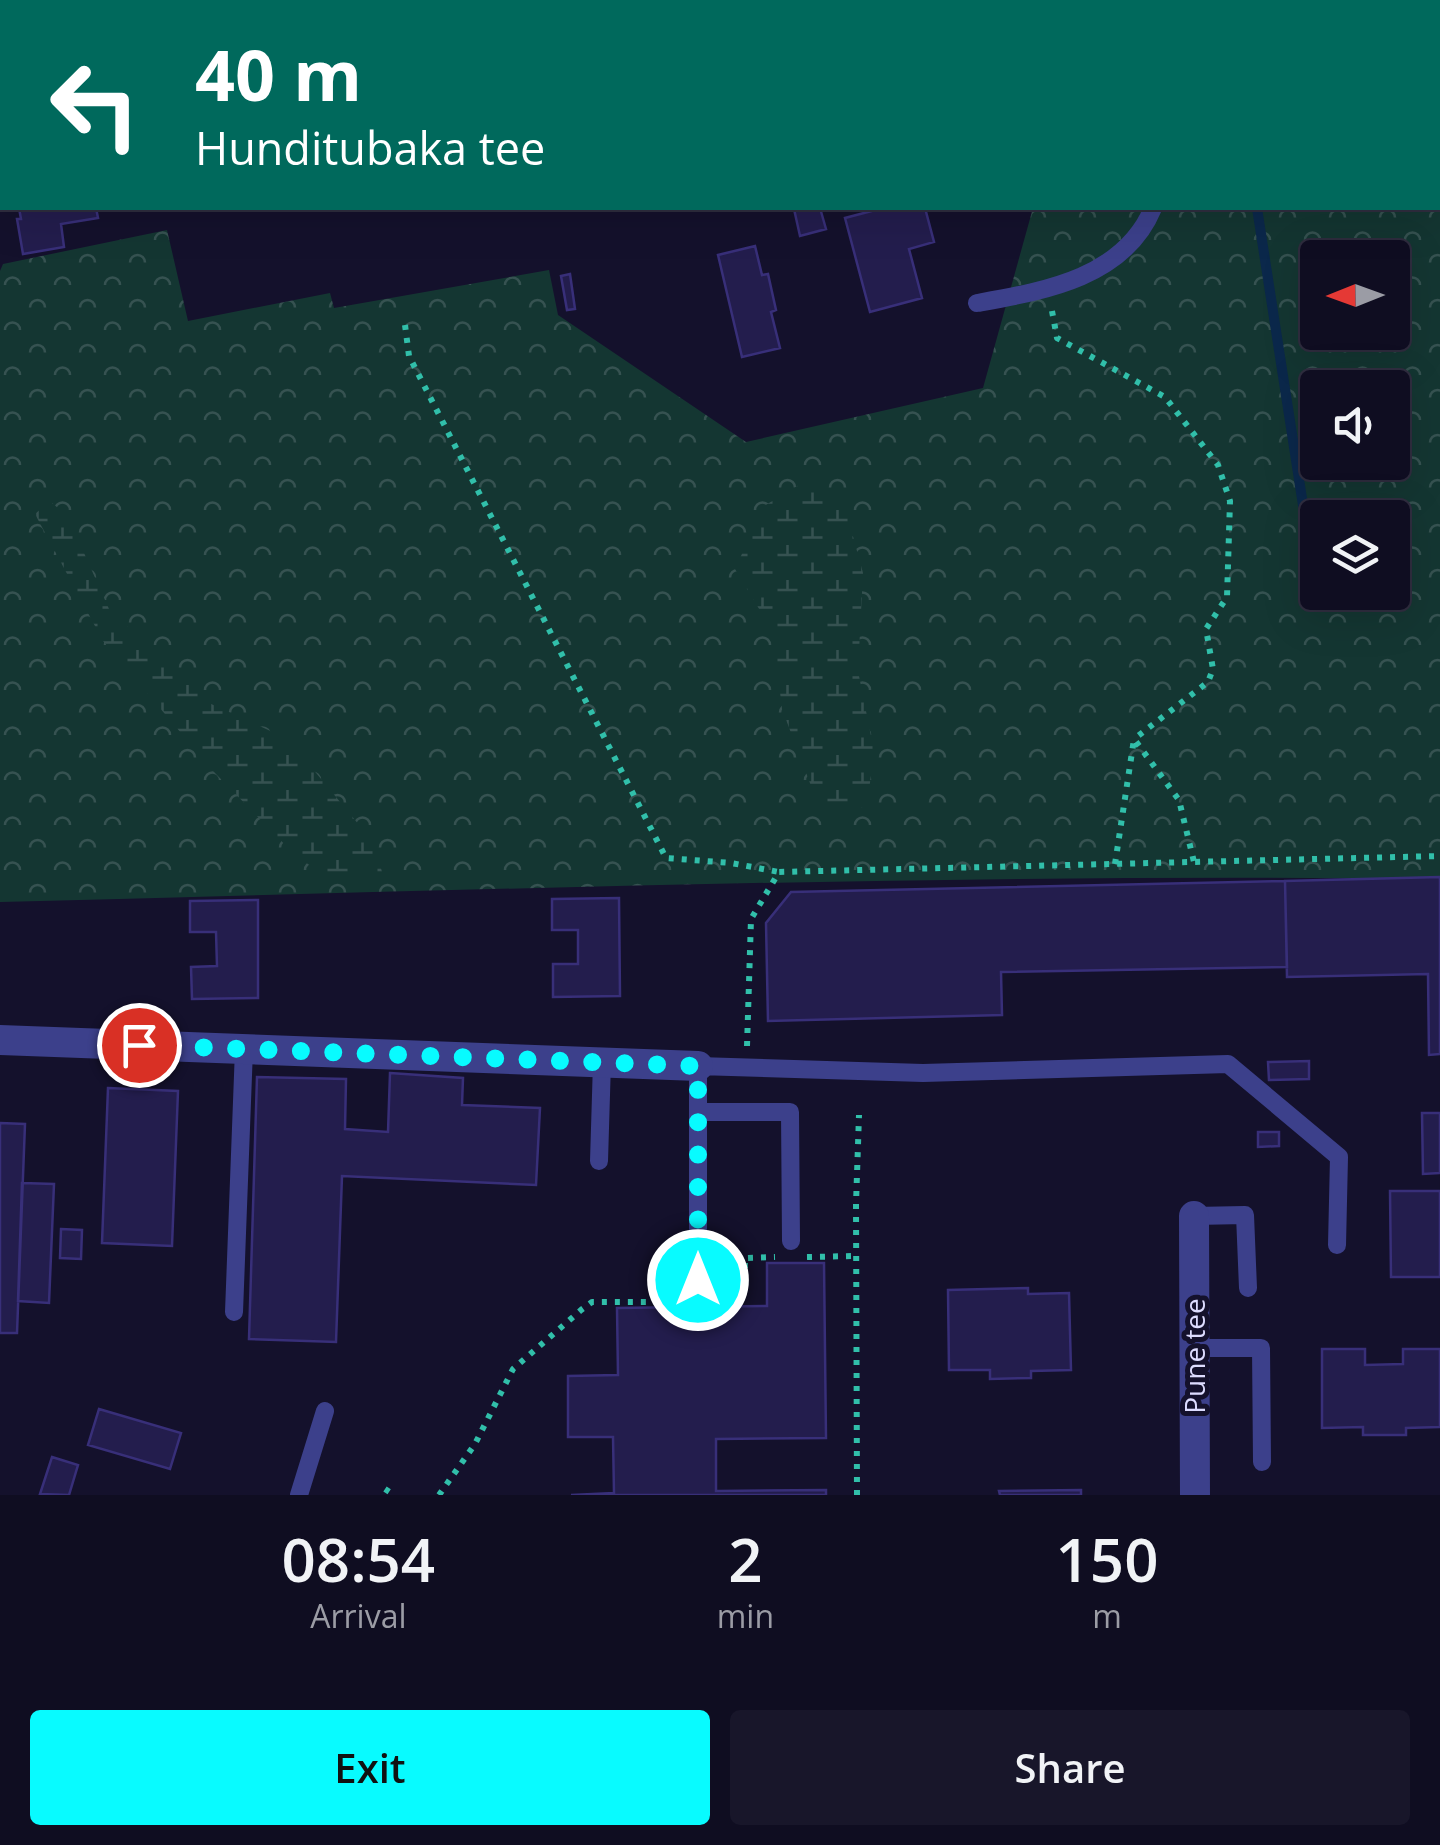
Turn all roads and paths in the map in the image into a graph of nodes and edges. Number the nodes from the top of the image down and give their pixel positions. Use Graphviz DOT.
graph roads {
  1 [pos="1153,210"];
  2 [pos="1048,290"];
  3 [pos="976,303"];
  4 [pos="404,324"];
  5 [pos="1134,739"];
  6 [pos="1440,856"];
  7 [pos="1194,862"];
  8 [pos="1115,864"];
  9 [pos="779,872"];
  10 [pos="0,1040"];
  11 [pos="244,1049"];
  12 [pos="602,1062"];
  13 [pos="698,1066"];
  14 [pos="746,1067"];
  15 [pos="698,1112"];
  16 [pos="859,1115"];
  17 [pos="599,1160"];
  18 [pos="1194,1216"];
  19 [pos="791,1241"];
  20 [pos="1337,1245"];
  21 [pos="698,1254"];
  22 [pos="856,1256"];
  23 [pos="698,1280"];
  24 [pos="1248,1288"];
  25 [pos="234,1312"];
  26 [pos="1194,1348"];
  27 [pos="325,1411"];
  28 [pos="1262,1462"];
  29 [pos="384,1490"];
  30 [pos="299,1495"];
  31 [pos="394,1495"];
  32 [pos="439,1495"];
  33 [pos="857,1495"];
  34 [pos="1194,1495"];
  1 -- 2 [label="lane"];
  2 -- 3 [label="lane"];
  2 -- 5 [label="path"];
  4 -- 9 [label="path"];
  5 -- 7 [label="path"];
  5 -- 8 [label="path"];
  6 -- 7 [label="path"];
  7 -- 8 [label="path"];
  8 -- 9 [label="path"];
  9 -- 14 [label="path"];
  10 -- 11 [label="street"];
  11 -- 12 [label="street"];
  11 -- 25 [label="lane"];
  12 -- 13 [label="street"];
  12 -- 17 [label="lane"];
  13 -- 14 [label="lane"];
  13 -- 15 [label="lane"];
  14 -- 20 [label="lane"];
  15 -- 19 [label="lane"];
  15 -- 21 [label="lane"];
  16 -- 22 [label="path"];
  18 -- 24 [label="lane"];
  18 -- 26 [label="street, Pune tee"];
  21 -- 23 [label="path"];
  22 -- 23 [label="path"];
  22 -- 33 [label="path"];
  23 -- 32 [label="path"];
  26 -- 28 [label="lane"];
  26 -- 34 [label="street, Pune tee"];
  27 -- 30 [label="lane"];
  29 -- 31 [label="path"];
}
